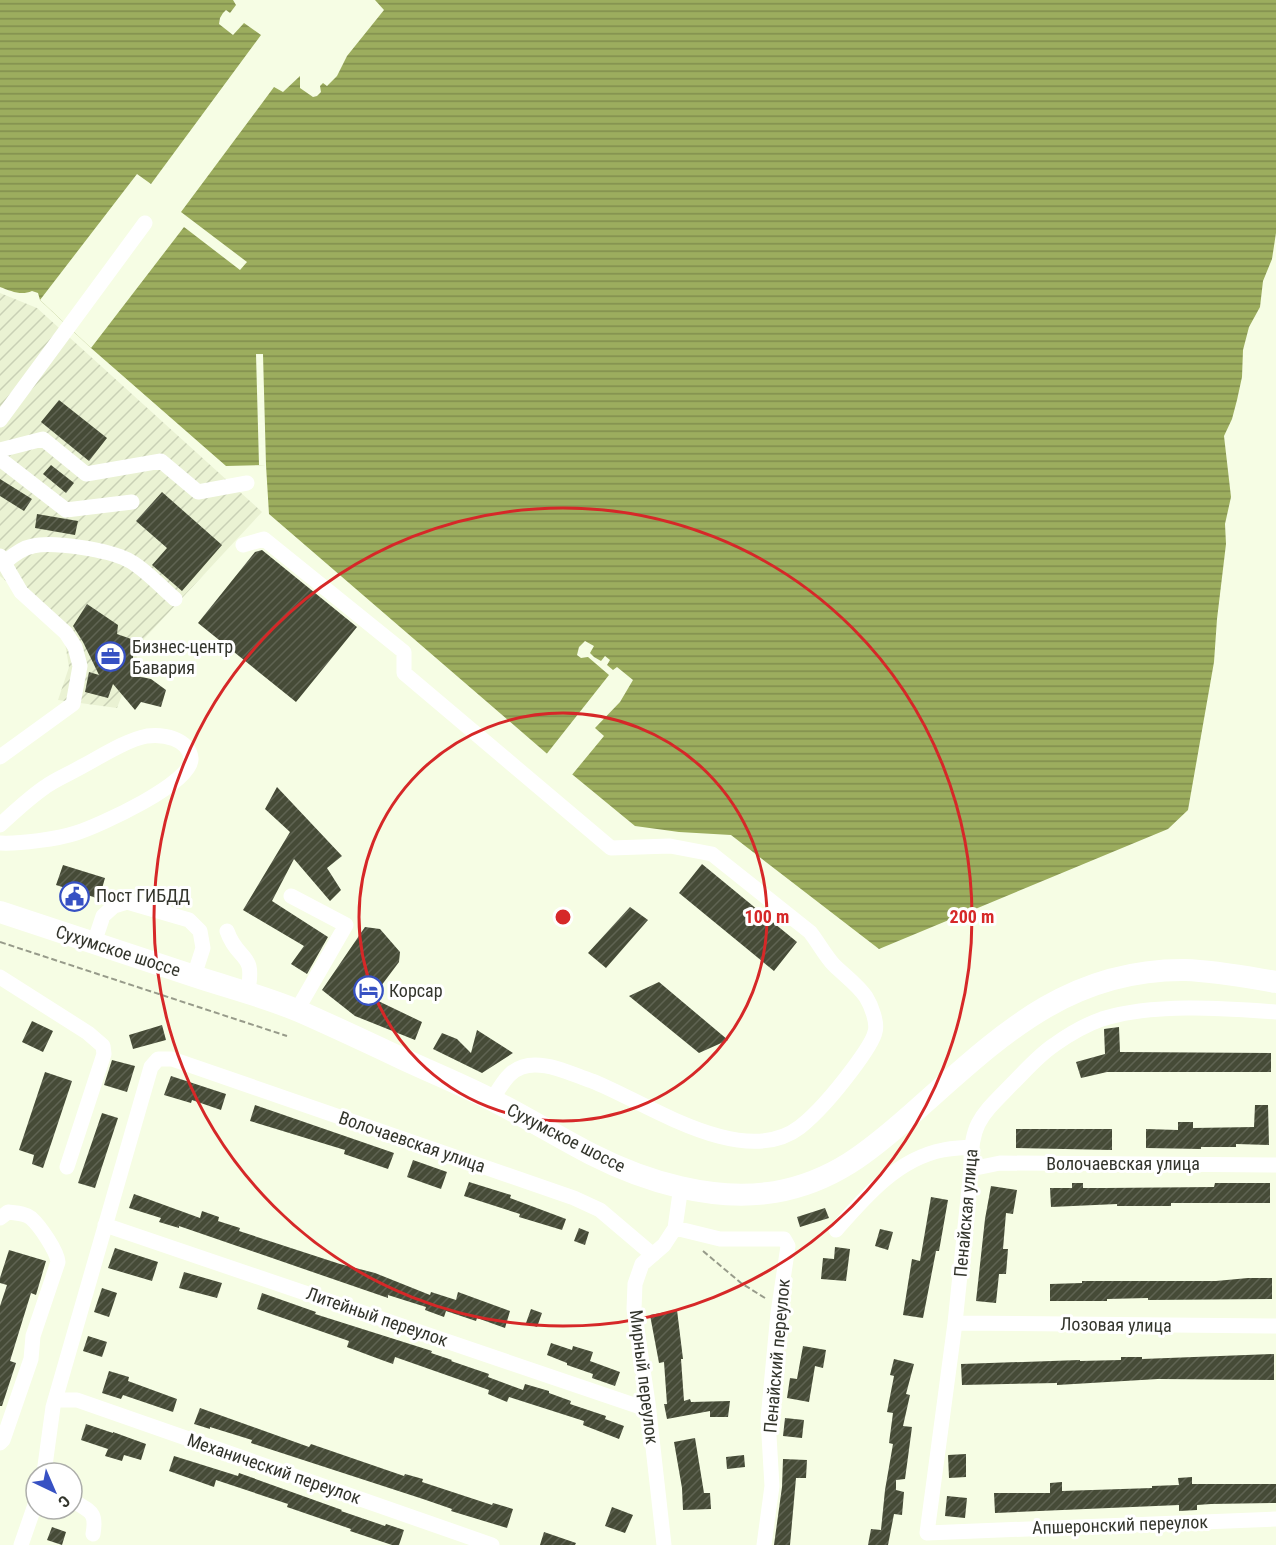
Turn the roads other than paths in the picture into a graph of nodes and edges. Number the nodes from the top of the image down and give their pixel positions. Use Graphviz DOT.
graph roads {
  1 [pos="145,223"];
  2 [pos="0,420"];
  3 [pos="0,450"];
  4 [pos="0,459"];
  5 [pos="247,483"];
  6 [pos="132,502"];
  7 [pos="243,545"];
  8 [pos="2,559"];
  9 [pos="175,598"];
  10 [pos="0,757"];
  11 [pos="0,825"];
  12 [pos="0,843"];
  13 [pos="291,896"];
  14 [pos="0,912"];
  15 [pos="227,931"];
  16 [pos="94,943"];
  17 [pos="194,976"];
  18 [pos="0,977"];
  19 [pos="1276,982"];
  20 [pos="247,994"];
  21 [pos="297,1010"];
  22 [pos="1276,1012"];
  23 [pos="492,1100"];
  24 [pos="971,1147"];
  25 [pos="1276,1165"];
  26 [pos="67,1167"];
  27 [pos="971,1169"];
  28 [pos="681,1186"];
  29 [pos="0,1218"];
  30 [pos="105,1225"];
  31 [pos="675,1228"];
  32 [pos="836,1230"];
  33 [pos="652,1255"];
  34 [pos="955,1323"];
  35 [pos="1276,1326"];
  36 [pos="55,1400"];
  37 [pos="649,1410"];
  38 [pos="0,1443"];
  39 [pos="46,1461"];
  40 [pos="84,1508"];
  41 [pos="1276,1519"];
  42 [pos="29,1521"];
  43 [pos="927,1533"];
  44 [pos="93,1534"];
  45 [pos="21,1545"];
  46 [pos="492,1545"];
  47 [pos="664,1545"];
  48 [pos="764,1545"];
  1 -- 2 [label="street"];
  3 -- 5 [label="street"];
  4 -- 6 [label="street"];
  7 -- 23 [label="street"];
  8 -- 9 [label="street"];
  8 -- 10 [label="street"];
  11 -- 12 [label="street"];
  13 -- 21 [label="street"];
  14 -- 16 [label="highway, Сухумское шоссе"];
  15 -- 20 [label="street"];
  16 -- 17 [label="highway, Сухумское шоссе"];
  16 -- 17 [label="street"];
  17 -- 20 [label="highway, Сухумское шоссе"];
  18 -- 26 [label="street"];
  19 -- 28 [label="highway, Сухумское шоссе"];
  20 -- 21 [label="highway, Сухумское шоссе"];
  21 -- 23 [label="highway, Сухумское шоссе"];
  22 -- 24 [label="street, Пенайская улица"];
  23 -- 28 [label="highway, Сухумское шоссе"];
  24 -- 27 [label="street, Пенайская улица"];
  24 -- 32 [label="street"];
  25 -- 27 [label="street, Волочаевская улица"];
  27 -- 34 [label="street, Пенайская улица"];
  28 -- 31 [label="street"];
  29 -- 38 [label="street"];
  30 -- 33 [label="street, Волочаевская улица"];
  30 -- 36 [label="street"];
  30 -- 37 [label="street, Литейный переулок"];
  31 -- 33 [label="street, Мирный переулок"];
  31 -- 48 [label="street, Пенайский переулок"];
  33 -- 37 [label="street, Мирный переулок"];
  34 -- 35 [label="street, Лозовая улица"];
  34 -- 43 [label="street, Пенайская улица"];
  36 -- 39 [label="street"];
  36 -- 46 [label="street, Механический переулок"];
  37 -- 47 [label="street, Мирный переулок"];
  40 -- 44 [label="street"];
  41 -- 43 [label="street, Апшеронский переулок"];
  42 -- 45 [label="street"];
}
